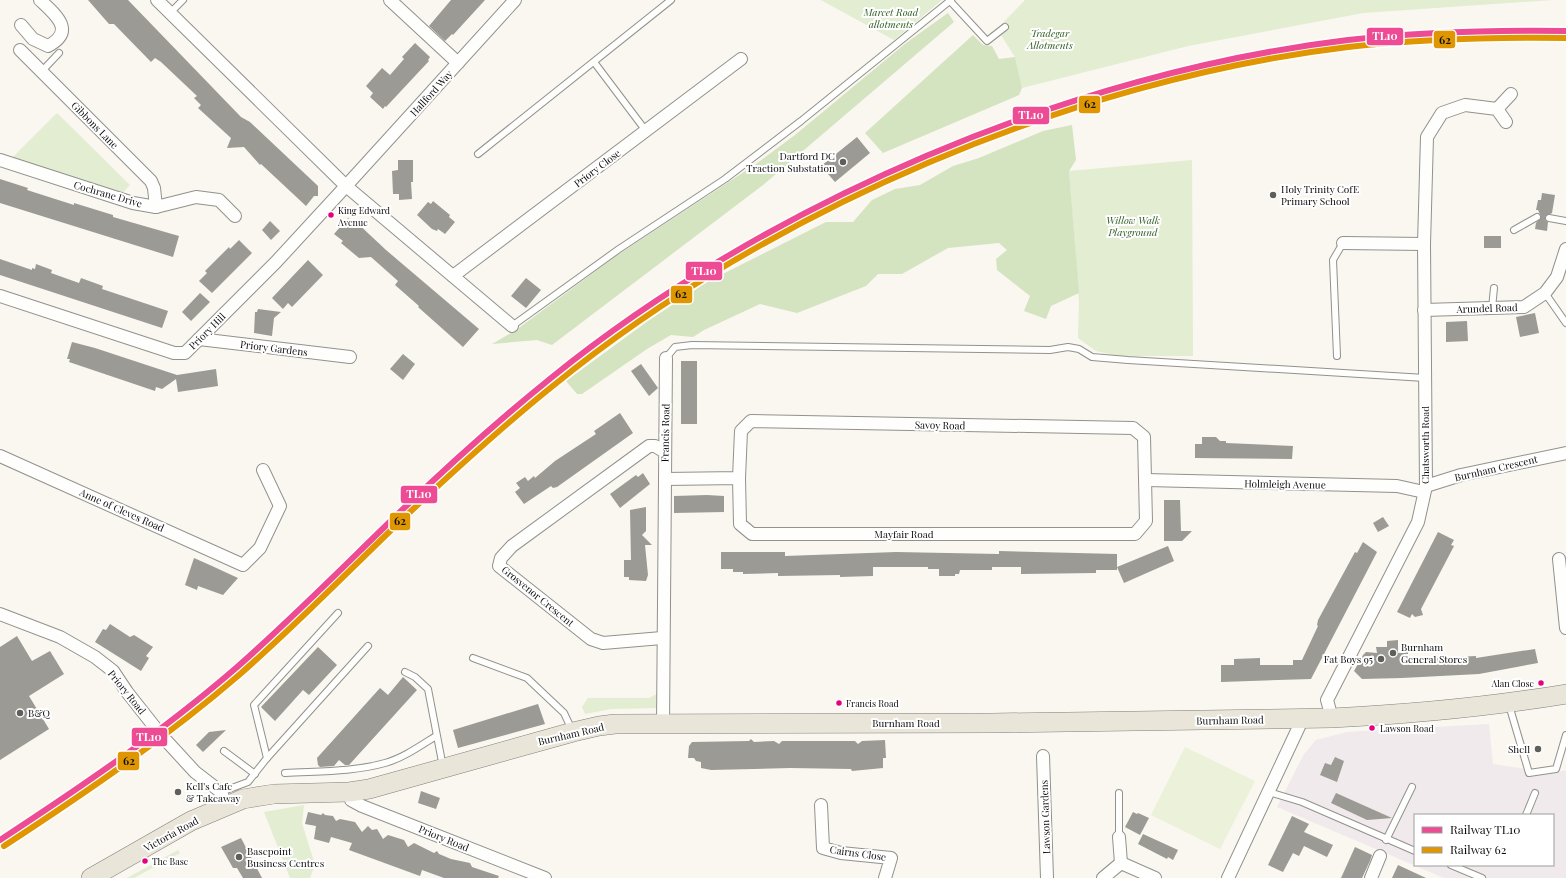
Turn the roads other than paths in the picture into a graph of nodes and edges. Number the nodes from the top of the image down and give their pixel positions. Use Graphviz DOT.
graph roads {
  1 [pos="40,0"];
  2 [pos="157,0"];
  3 [pos="183,0"];
  4 [pos="390,0"];
  5 [pos="515,0"];
  6 [pos="671,0"];
  7 [pos="950,0"];
  8 [pos="170,13"];
  9 [pos="21,25"];
  10 [pos="1005,27"];
  11 [pos="20,50"];
  12 [pos="59,53"];
  13 [pos="741,59"];
  14 [pos="594,62"];
  15 [pos="458,63"];
  16 [pos="42,71"];
  17 [pos="1511,94"];
  18 [pos="1497,109"];
  19 [pos="1506,122"];
  20 [pos="646,131"];
  21 [pos="478,154"];
  22 [pos="0,160"];
  23 [pos="346,186"];
  24 [pos="156,207"];
  25 [pos="235,216"];
  26 [pos="1537,217"];
  27 [pos="1549,218"];
  28 [pos="1566,221"];
  29 [pos="1514,230"];
  30 [pos="1343,243"];
  31 [pos="1424,244"];
  32 [pos="1566,249"];
  33 [pos="453,276"];
  34 [pos="1494,288"];
  35 [pos="1545,293"];
  36 [pos="0,296"];
  37 [pos="1492,309"];
  38 [pos="1424,310"];
  39 [pos="1566,323"];
  40 [pos="512,326"];
  41 [pos="199,339"];
  42 [pos="1337,356"];
  43 [pos="350,357"];
  44 [pos="666,358"];
  45 [pos="1425,378"];
  46 [pos="665,452"];
  47 [pos="1566,453"];
  48 [pos="0,456"];
  49 [pos="263,470"];
  50 [pos="739,478"];
  51 [pos="665,479"];
  52 [pos="1146,480"];
  53 [pos="1425,489"];
  54 [pos="1559,559"];
  55 [pos="338,613"];
  56 [pos="0,614"];
  57 [pos="1566,628"];
  58 [pos="662,638"];
  59 [pos="368,646"];
  60 [pos="473,658"];
  61 [pos="405,672"];
  62 [pos="1566,694"];
  63 [pos="1508,703"];
  64 [pos="1303,718"];
  65 [pos="1332,718"];
  66 [pos="662,725"];
  67 [pos="573,732"];
  68 [pos="1566,735"];
  69 [pos="436,736"];
  70 [pos="224,751"];
  71 [pos="1043,756"];
  72 [pos="267,758"];
  73 [pos="443,768"];
  74 [pos="285,773"];
  75 [pos="254,774"];
  76 [pos="1412,787"];
  77 [pos="250,792"];
  78 [pos="349,792"];
  79 [pos="1269,792"];
  80 [pos="1119,793"];
  81 [pos="1535,793"];
  82 [pos="223,799"];
  83 [pos="821,805"];
  84 [pos="1526,814"];
  85 [pos="1119,837"];
  86 [pos="1386,840"];
  87 [pos="1414,851"];
  88 [pos="1380,856"];
  89 [pos="1121,863"];
  90 [pos="1460,867"];
  91 [pos="91,878"];
  92 [pos="545,878"];
  93 [pos="885,878"];
  94 [pos="1047,878"];
  95 [pos="1103,878"];
  96 [pos="1155,878"];
  97 [pos="1228,878"];
  98 [pos="1371,878"];
  99 [pos="1482,878"];
  1 -- 9 [label="street"];
  2 -- 8 [label="street"];
  3 -- 8 [label="lane"];
  4 -- 15 [label="street"];
  5 -- 15 [label="street, Hallford Way"];
  6 -- 14 [label="lane"];
  7 -- 10 [label="lane"];
  7 -- 40 [label="lane"];
  8 -- 23 [label="street"];
  11 -- 16 [label="street, Gibbons Lane"];
  12 -- 16 [label="lane"];
  13 -- 20 [label="street, Priory Close"];
  14 -- 20 [label="lane"];
  14 -- 21 [label="lane"];
  15 -- 23 [label="street, Hallford Way"];
  16 -- 24 [label="street, Gibbons Lane"];
  17 -- 18 [label="street"];
  18 -- 19 [label="street"];
  18 -- 31 [label="street, Chatsworth Road"];
  20 -- 33 [label="street, Priory Close"];
  22 -- 24 [label="street, Cochrane Drive"];
  23 -- 33 [label="street"];
  23 -- 41 [label="street, Priory Hill"];
  24 -- 25 [label="street, Cochrane Drive"];
  26 -- 29 [label="lane"];
  27 -- 28 [label="lane"];
  30 -- 31 [label="street"];
  30 -- 42 [label="lane"];
  31 -- 38 [label="street, Chatsworth Road"];
  32 -- 35 [label="street, Arundel Road"];
  33 -- 40 [label="street"];
  34 -- 37 [label="lane"];
  35 -- 37 [label="street, Arundel Road"];
  35 -- 39 [label="lane"];
  36 -- 41 [label="street, Priory Hill"];
  37 -- 38 [label="street, Arundel Road"];
  38 -- 45 [label="street, Chatsworth Road"];
  41 -- 43 [label="street, Priory Gardens"];
  44 -- 45 [label="lane"];
  44 -- 46 [label="street, Francis Road"];
  45 -- 53 [label="street, Chatsworth Road"];
  46 -- 51 [label="street, Francis Road"];
  46 -- 58 [label="street, Grosvenor Crescent"];
  47 -- 53 [label="street, Burnham Crescent"];
  48 -- 49 [label="street, Anne of Cleves Road"];
  50 -- 51 [label="street"];
  50 -- 52 [label="street, Savoy Road"];
  50 -- 52 [label="street, Mayfair Road"];
  51 -- 58 [label="street, Francis Road"];
  52 -- 53 [label="street, Holmleigh Avenue"];
  53 -- 65 [label="street, Chatsworth Road"];
  54 -- 57 [label="street"];
  55 -- 72 [label="lane"];
  56 -- 82 [label="street, Priory Road"];
  58 -- 66 [label="street, Francis Road"];
  59 -- 72 [label="lane"];
  60 -- 67 [label="lane"];
  61 -- 69 [label="lane"];
  62 -- 63 [label="main road, Burnham Road"];
  63 -- 65 [label="main road, Burnham Road"];
  63 -- 68 [label="lane"];
  64 -- 65 [label="main road, Burnham Road"];
  64 -- 66 [label="main road, Burnham Road"];
  64 -- 79 [label="street"];
  66 -- 67 [label="main road, Burnham Road"];
  67 -- 73 [label="main road, Burnham Road"];
  69 -- 73 [label="lane"];
  69 -- 74 [label="lane"];
  70 -- 75 [label="lane"];
  71 -- 94 [label="street, Lawson Gardens"];
  72 -- 75 [label="lane"];
  73 -- 78 [label="main road, Burnham Road"];
  75 -- 77 [label="lane"];
  76 -- 86 [label="lane"];
  77 -- 78 [label="main road, Burnham Road"];
  77 -- 82 [label="main road, Victoria Road"];
  78 -- 92 [label="street, Priory Road"];
  79 -- 86 [label="lane"];
  79 -- 97 [label="street"];
  80 -- 85 [label="lane"];
  81 -- 84 [label="lane"];
  82 -- 91 [label="main road, Victoria Road"];
  83 -- 93 [label="street, Cairns Close"];
  85 -- 89 [label="street"];
  86 -- 87 [label="lane"];
  88 -- 98 [label="street"];
  89 -- 95 [label="street"];
  89 -- 96 [label="street"];
  90 -- 99 [label="lane"];
}
